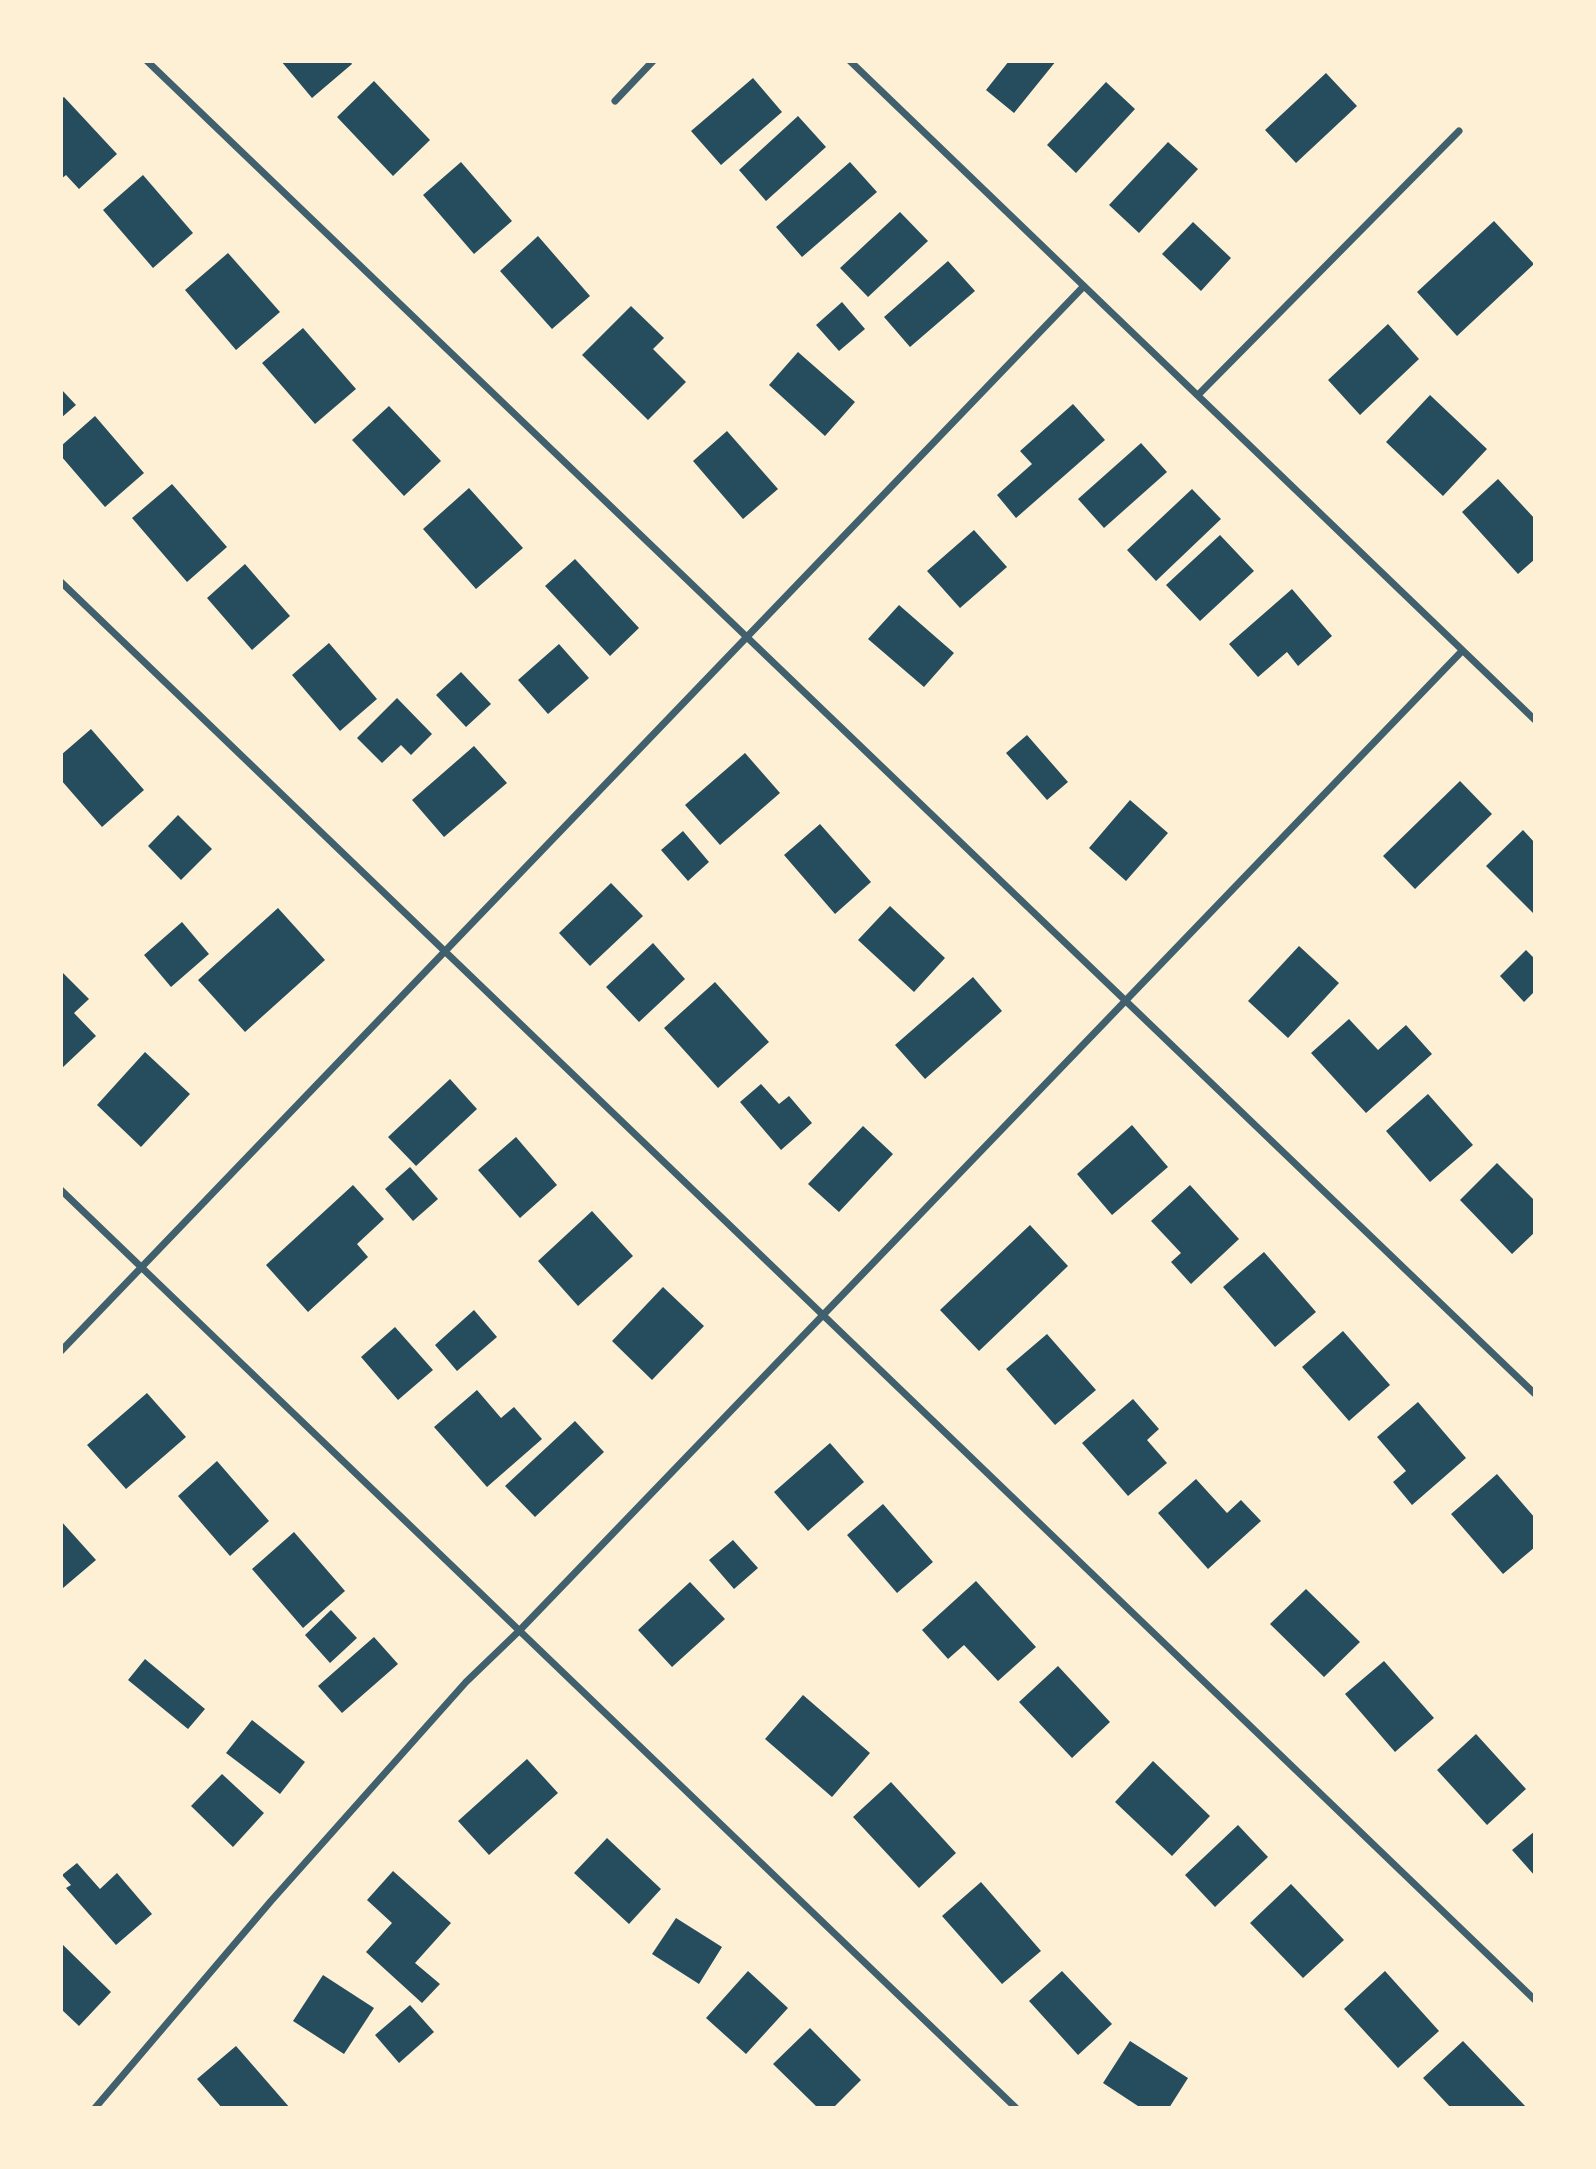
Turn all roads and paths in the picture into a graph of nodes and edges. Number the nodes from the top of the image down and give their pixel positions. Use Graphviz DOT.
graph roads {
  1 [pos="147,61"];
  2 [pos="653,61"];
  3 [pos="850,61"];
  4 [pos="615,100"];
  5 [pos="1459,131"];
  6 [pos="1084,286"];
  7 [pos="1198,395"];
  8 [pos="61,582"];
  9 [pos="747,636"];
  10 [pos="1462,651"];
  11 [pos="1535,720"];
  12 [pos="444,951"];
  13 [pos="1126,1001"];
  14 [pos="61,1190"];
  15 [pos="141,1266"];
  16 [pos="822,1316"];
  17 [pos="61,1351"];
  18 [pos="1535,1394"];
  19 [pos="519,1631"];
  20 [pos="1535,2000"];
  21 [pos="95,2108"];
  22 [pos="1016,2108"];
  1 -- 9 [label="street"];
  2 -- 4 [label="street"];
  3 -- 6 [label="street"];
  5 -- 7 [label="street"];
  6 -- 7 [label="street"];
  6 -- 9 [label="street"];
  7 -- 10 [label="street"];
  8 -- 12 [label="street"];
  9 -- 12 [label="street"];
  9 -- 13 [label="street"];
  10 -- 11 [label="street"];
  10 -- 13 [label="street"];
  12 -- 15 [label="street"];
  12 -- 16 [label="street"];
  13 -- 16 [label="street"];
  13 -- 18 [label="street"];
  14 -- 15 [label="street"];
  15 -- 17 [label="street"];
  15 -- 19 [label="street"];
  16 -- 19 [label="street"];
  16 -- 20 [label="street"];
  19 -- 21 [label="street"];
  19 -- 22 [label="street"];
}
